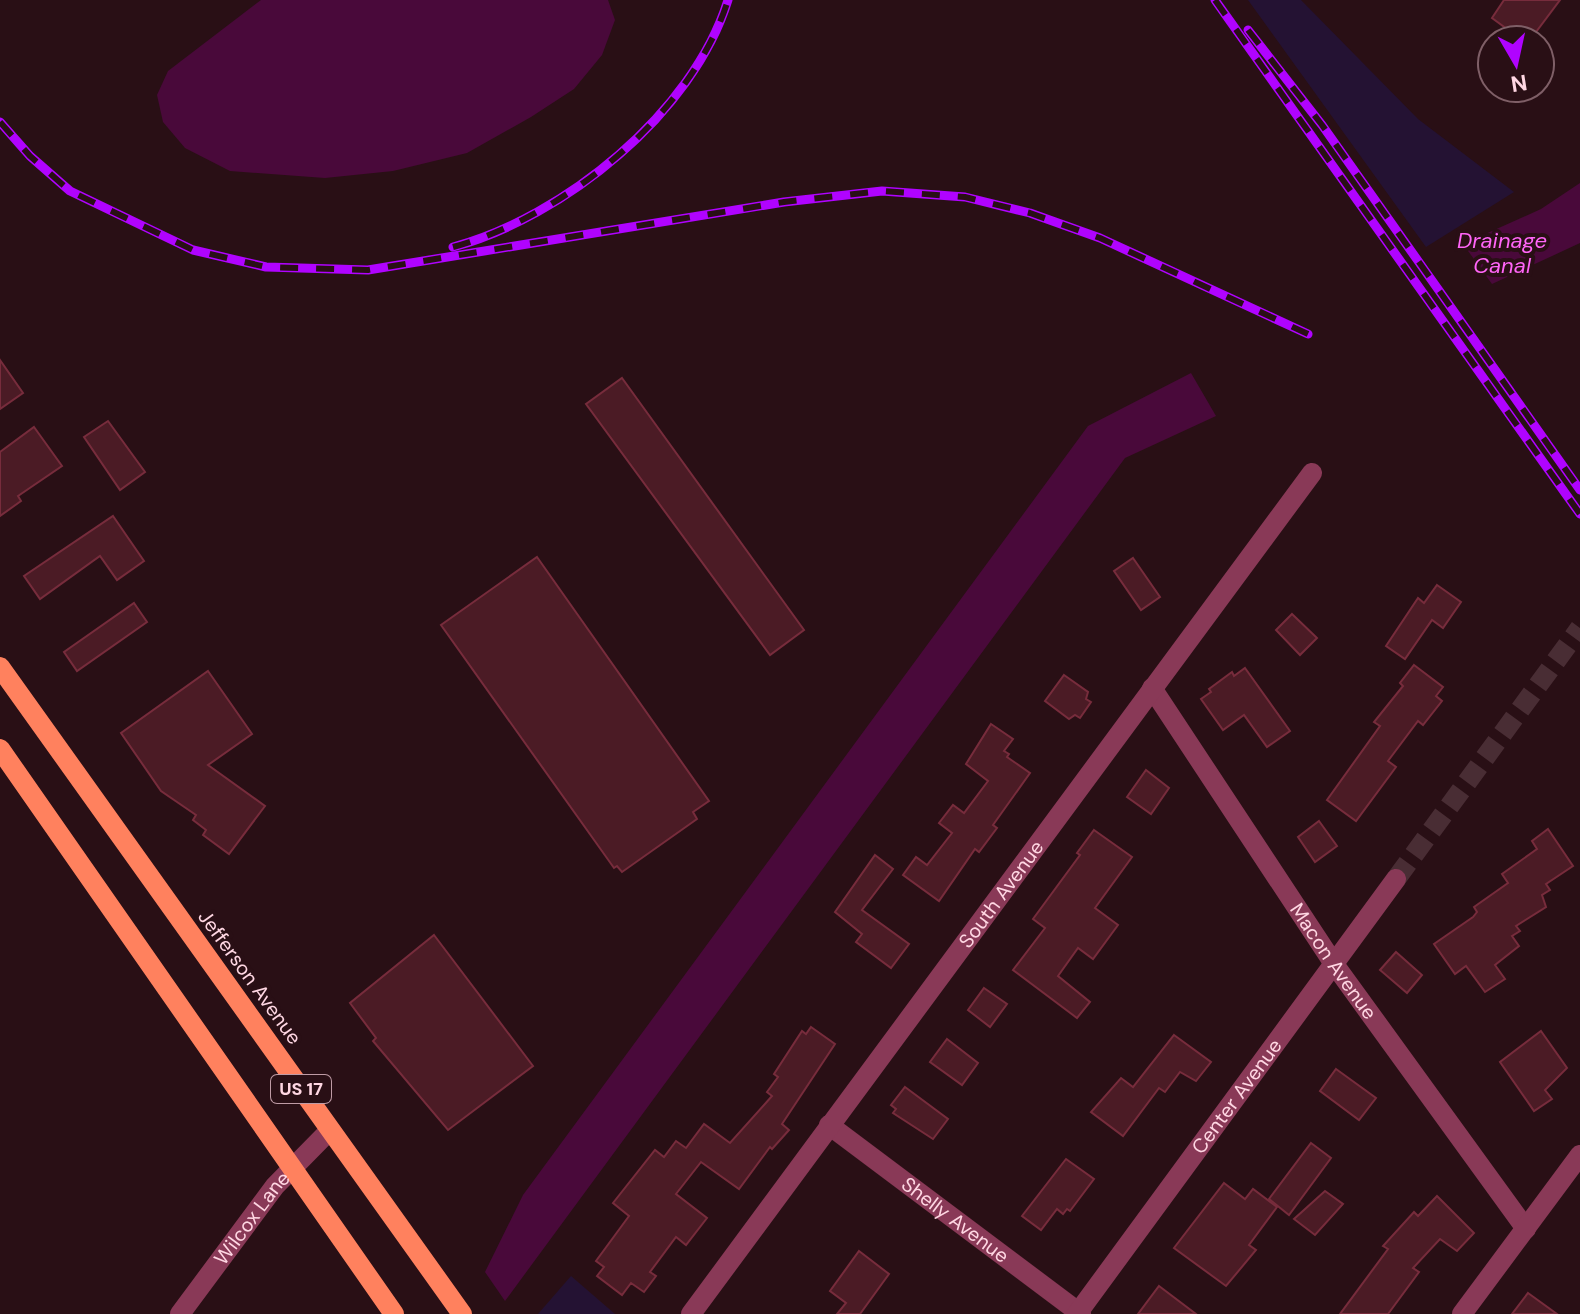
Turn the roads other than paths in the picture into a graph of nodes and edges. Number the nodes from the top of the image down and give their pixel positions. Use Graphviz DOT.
graph roads {
  1 [pos="1312,473"];
  2 [pos="0,667"];
  3 [pos="1152,688"];
  4 [pos="0,749"];
  5 [pos="1396,879"];
  6 [pos="1334,964"];
  7 [pos="829,1125"];
  8 [pos="330,1130"];
  9 [pos="1580,1155"];
  10 [pos="290,1168"];
  11 [pos="1526,1229"];
  12 [pos="1079,1313"];
  13 [pos="180,1314"];
  14 [pos="394,1314"];
  15 [pos="462,1314"];
  16 [pos="691,1314"];
  17 [pos="1462,1314"];
  1 -- 3 [label="street, South Avenue"];
  2 -- 8 [label="main road, Jefferson Avenue / US 17"];
  3 -- 6 [label="street, Macon Avenue"];
  3 -- 7 [label="street, South Avenue"];
  4 -- 10 [label="main road, US 17"];
  5 -- 6 [label="street, Center Avenue"];
  6 -- 11 [label="street, Macon Avenue"];
  6 -- 12 [label="street, Center Avenue"];
  7 -- 12 [label="street, Shelly Avenue"];
  7 -- 16 [label="street, South Avenue"];
  8 -- 10 [label="street, Wilcox Lane"];
  8 -- 15 [label="main road, Jefferson Avenue / US 17"];
  9 -- 11 [label="street"];
  10 -- 13 [label="street, Wilcox Lane"];
  10 -- 14 [label="main road, US 17"];
  11 -- 17 [label="street"];
}
